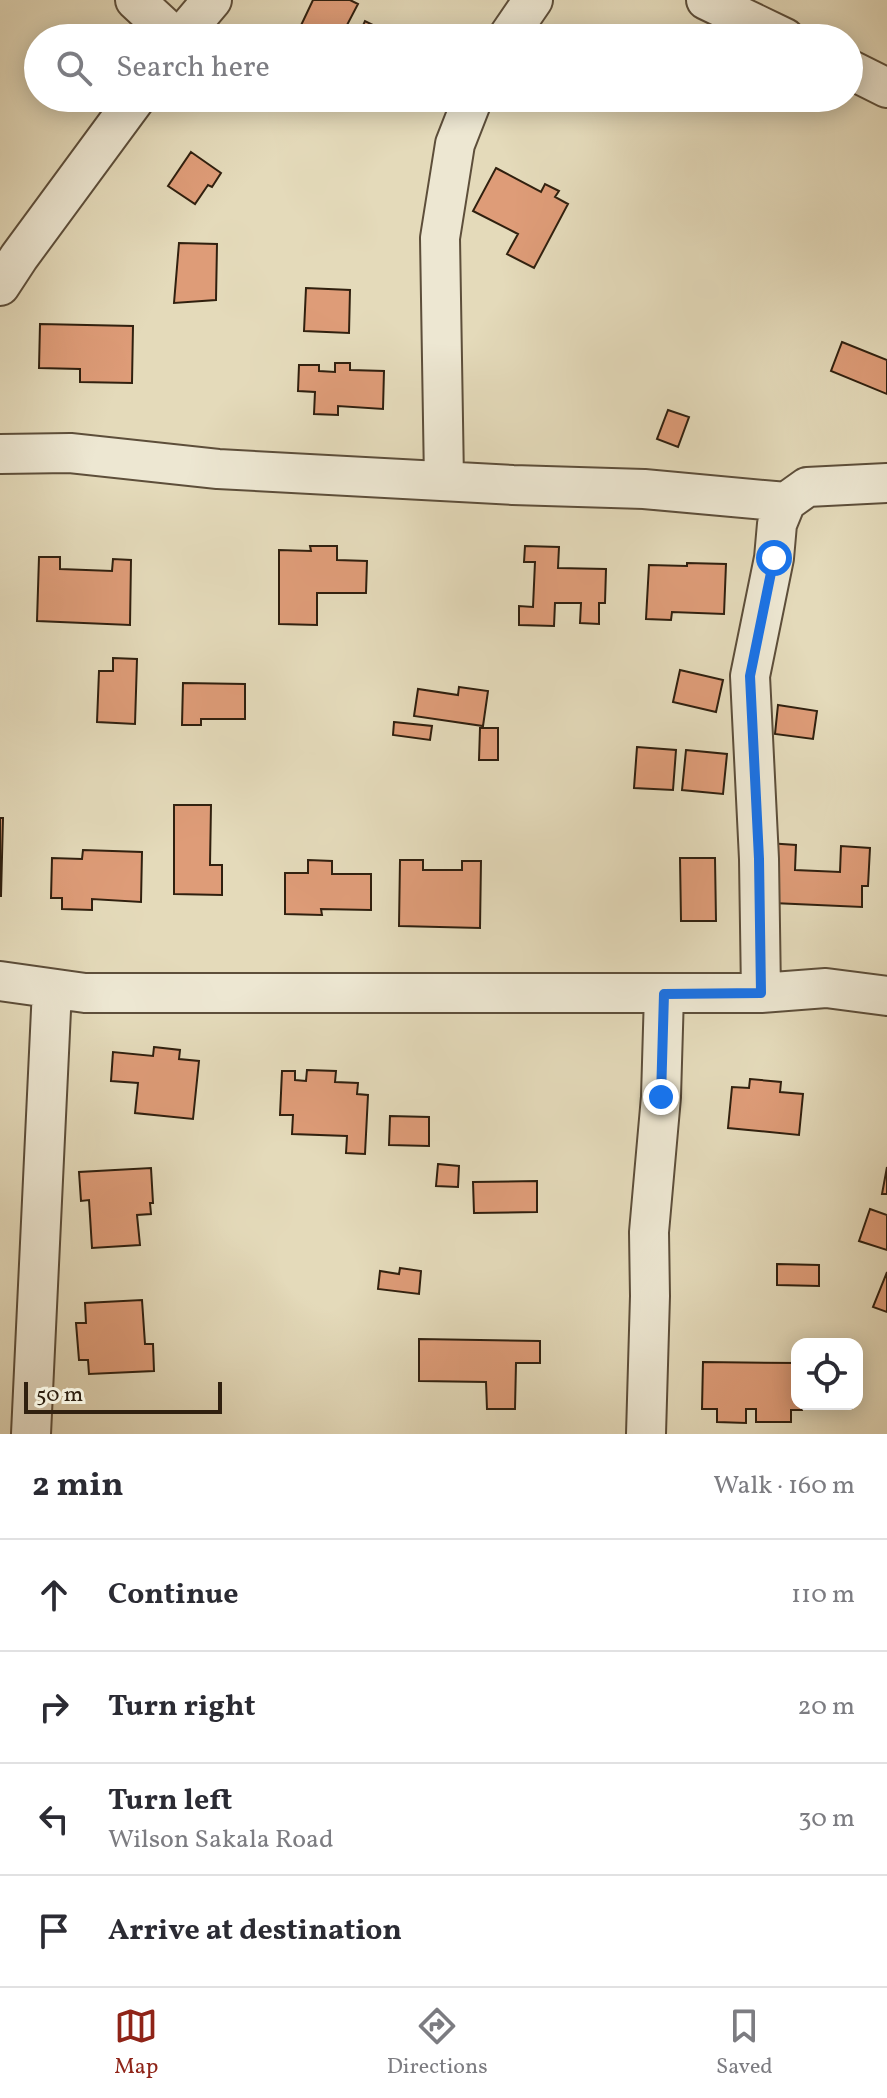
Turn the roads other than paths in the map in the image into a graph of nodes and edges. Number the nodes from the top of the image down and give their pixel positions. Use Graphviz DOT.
graph roads {
  1 [pos="135,0"];
  2 [pos="212,0"];
  3 [pos="533,0"];
  4 [pos="706,0"];
  5 [pos="162,24"];
  6 [pos="191,24"];
  7 [pos="517,24"];
  8 [pos="756,24"];
  9 [pos="863,76"];
  10 [pos="887,88"];
  11 [pos="126,112"];
  12 [pos="468,112"];
  13 [pos="0,286"];
  14 [pos="0,454"];
  15 [pos="444,480"];
  16 [pos="887,483"];
  17 [pos="786,502"];
  18 [pos="0,981"];
  19 [pos="52,989"];
  20 [pos="761,993"];
  21 [pos="664,994"];
  22 [pos="887,996"];
  23 [pos="31,1434"];
  24 [pos="646,1434"];
  1 -- 5 [label="street"];
  2 -- 6 [label="street"];
  3 -- 7 [label="street"];
  4 -- 8 [label="street"];
  9 -- 10 [label="street"];
  11 -- 13 [label="street"];
  12 -- 15 [label="street"];
  14 -- 15 [label="street"];
  15 -- 17 [label="street"];
  16 -- 17 [label="street"];
  17 -- 20 [label="street"];
  18 -- 19 [label="street"];
  19 -- 21 [label="street"];
  19 -- 23 [label="street"];
  20 -- 21 [label="street"];
  20 -- 22 [label="street"];
  21 -- 24 [label="street"];
}
